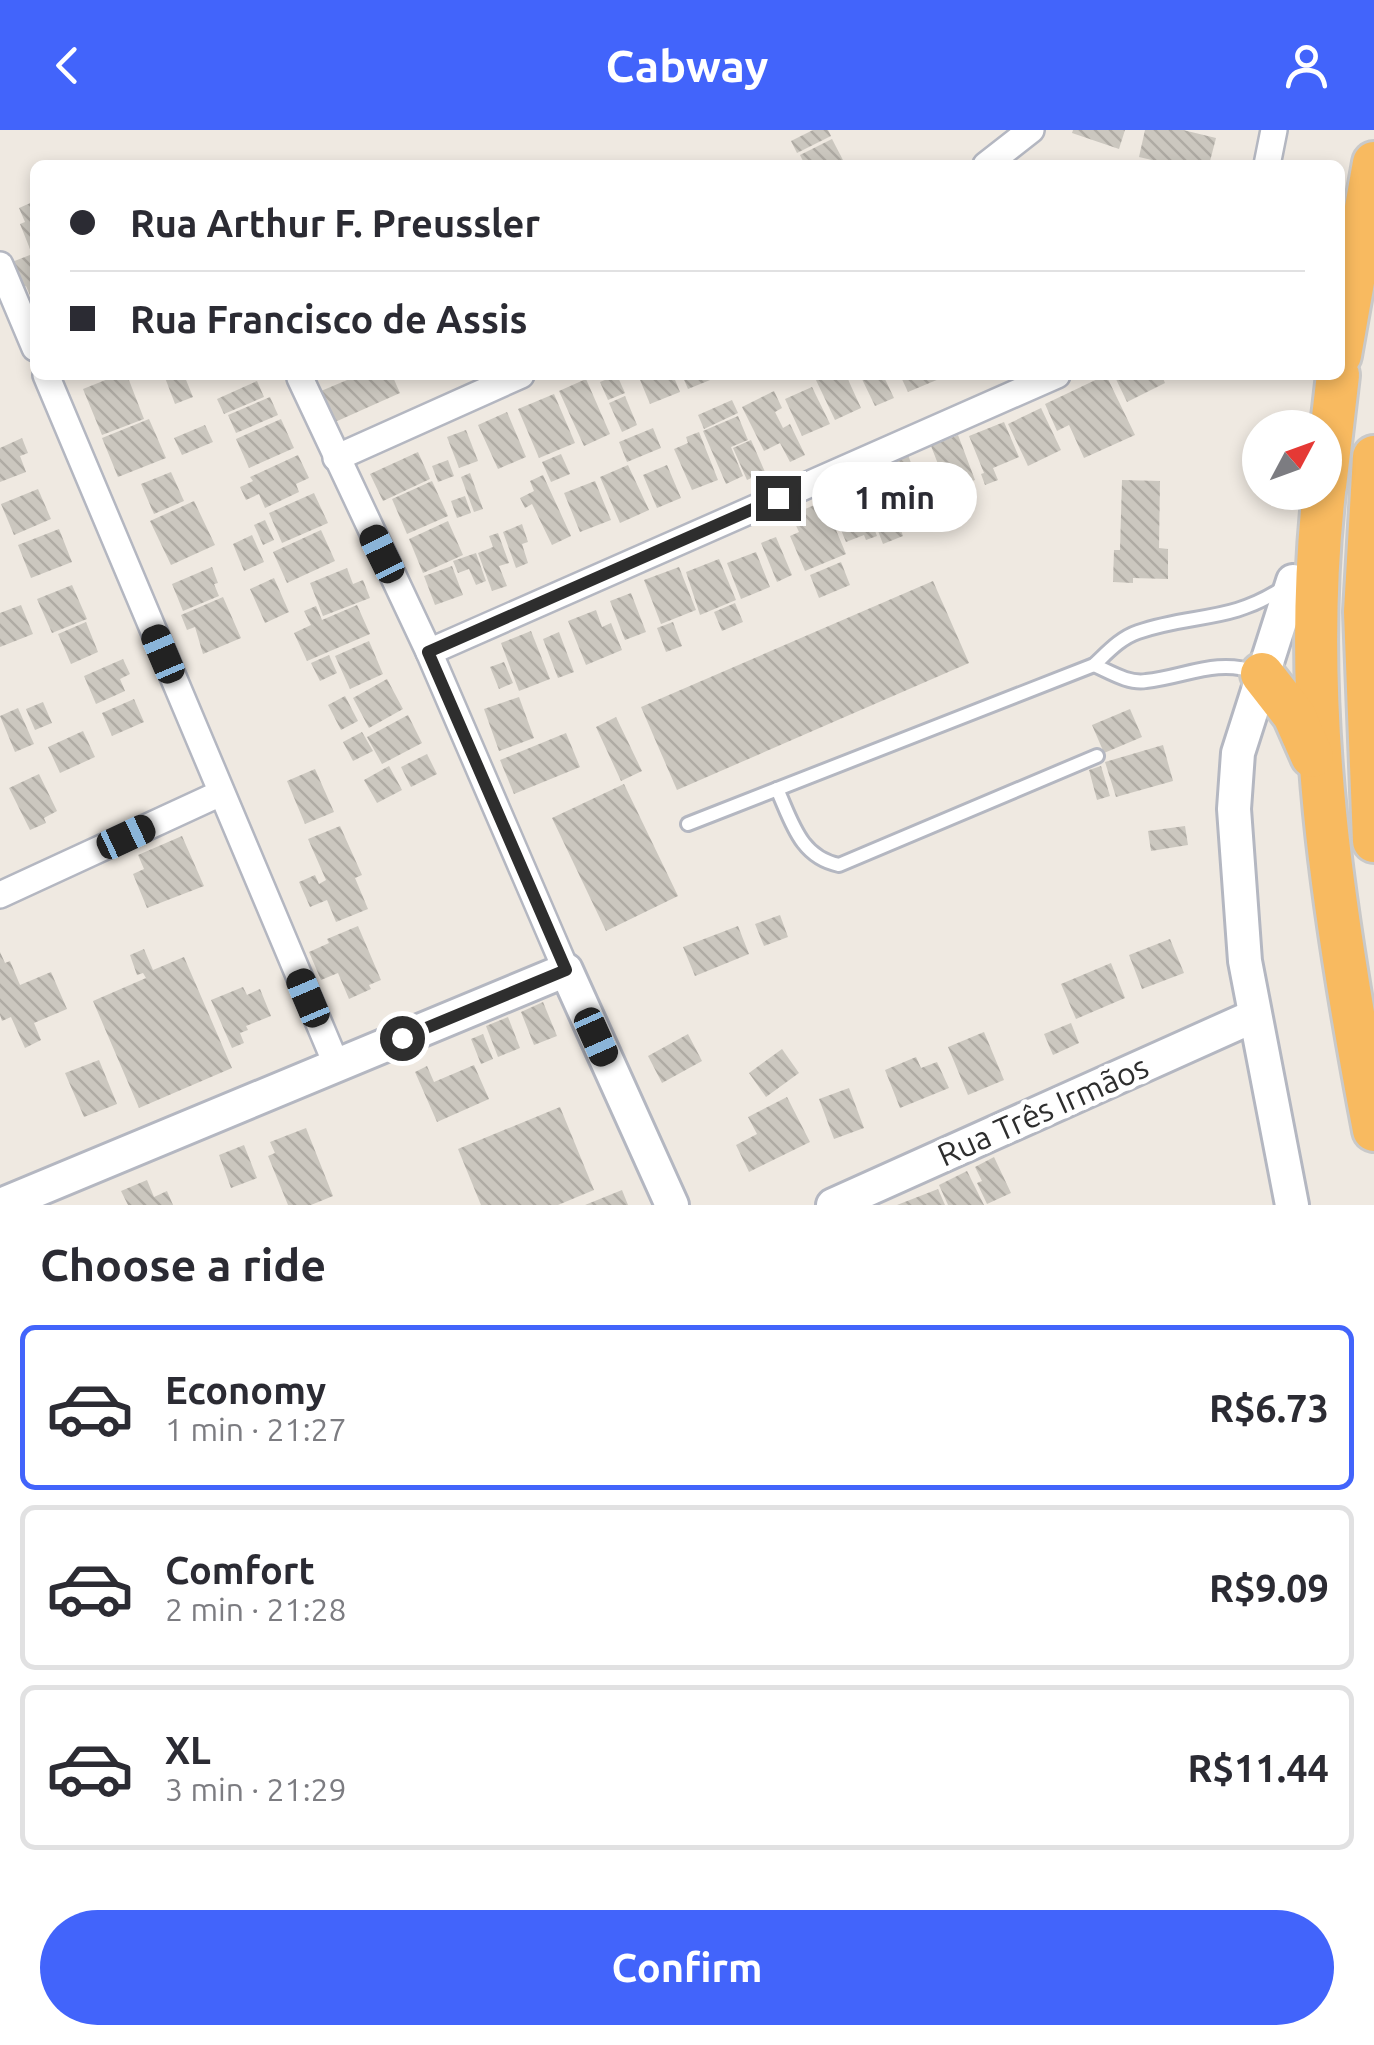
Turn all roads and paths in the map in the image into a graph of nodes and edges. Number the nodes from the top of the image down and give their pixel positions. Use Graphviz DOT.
graph roads {
  1 [pos="1031,130"];
  2 [pos="1274,130"];
  3 [pos="992,160"];
  4 [pos="1268,160"];
  5 [pos="1374,163"];
  6 [pos="0,265"];
  7 [pos="1345,327"];
  8 [pos="30,336"];
  9 [pos="48,380"];
  10 [pos="301,380"];
  11 [pos="510,380"];
  12 [pos="1047,380"];
  13 [pos="1337,380"];
  14 [pos="1334,410"];
  15 [pos="1374,456"];
  16 [pos="336,458"];
  17 [pos="1320,510"];
  18 [pos="1323,510"];
  19 [pos="1293,580"];
  20 [pos="428,652"];
  21 [pos="1094,666"];
  22 [pos="1262,674"];
  23 [pos="1097,756"];
  24 [pos="1319,775"];
  25 [pos="777,788"];
  26 [pos="221,793"];
  27 [pos="688,824"];
  28 [pos="1374,841"];
  29 [pos="0,896"];
  30 [pos="566,970"];
  31 [pos="1254,1016"];
  32 [pos="337,1066"];
  33 [pos="1374,1130"];
  34 [pos="47,1196"];
  35 [pos="1,1205"];
  36 [pos="672,1205"];
  37 [pos="833,1205"];
  38 [pos="1292,1205"];
  1 -- 3 [label="street"];
  2 -- 4 [label="street"];
  5 -- 7 [label="highway"];
  6 -- 8 [label="street"];
  9 -- 26 [label="street"];
  10 -- 16 [label="street"];
  11 -- 16 [label="street"];
  12 -- 20 [label="street"];
  13 -- 14 [label="highway"];
  15 -- 28 [label="highway"];
  16 -- 20 [label="street"];
  17 -- 19 [label="highway"];
  18 -- 24 [label="highway"];
  19 -- 21 [label="lane"];
  19 -- 22 [label="street"];
  20 -- 30 [label="street"];
  21 -- 22 [label="lane"];
  21 -- 25 [label="lane"];
  22 -- 24 [label="highway"];
  22 -- 31 [label="street"];
  23 -- 25 [label="lane"];
  24 -- 33 [label="highway"];
  25 -- 27 [label="lane"];
  26 -- 29 [label="street"];
  26 -- 32 [label="street"];
  30 -- 32 [label="street"];
  30 -- 36 [label="street"];
  31 -- 37 [label="street, Rua Três Irmãos"];
  31 -- 38 [label="street"];
  32 -- 34 [label="street"];
  34 -- 35 [label="street"];
}
